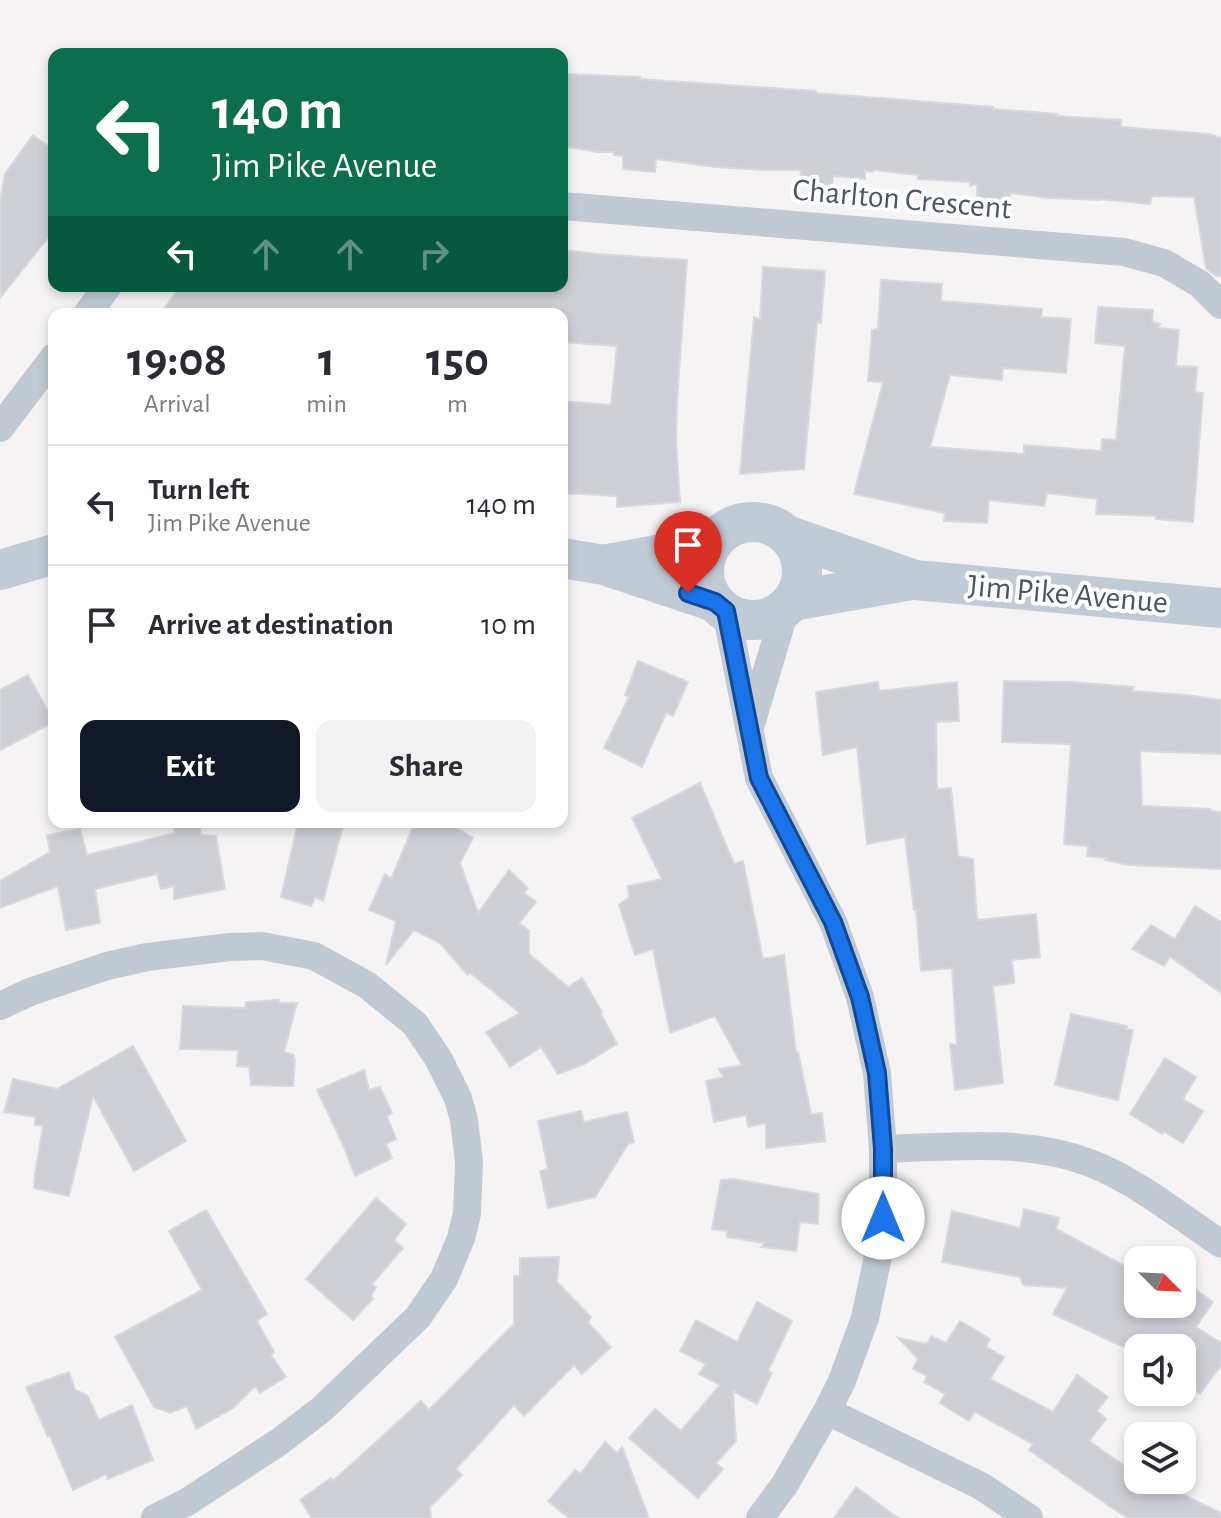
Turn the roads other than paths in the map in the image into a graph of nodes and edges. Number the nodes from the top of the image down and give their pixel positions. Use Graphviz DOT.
graph roads {
  1 [pos="568,206"];
  2 [pos="1221,305"];
  3 [pos="48,365"];
  4 [pos="0,428"];
  5 [pos="787,535"];
  6 [pos="711,545"];
  7 [pos="48,556"];
  8 [pos="568,559"];
  9 [pos="604,565"];
  10 [pos="0,570"];
  11 [pos="915,580"];
  12 [pos="789,604"];
  13 [pos="720,607"];
  14 [pos="1221,608"];
  15 [pos="749,728"];
  16 [pos="0,1006"];
  17 [pos="883,1149"];
  18 [pos="1221,1244"];
  19 [pos="827,1411"];
  20 [pos="155,1518"];
  21 [pos="760,1518"];
  22 [pos="1029,1518"];
  1 -- 2 [label="street, Charlton Crescent"];
  3 -- 4 [label="street"];
  5 -- 6 [label="street"];
  5 -- 11 [label="street, Jim Pike Avenue"];
  5 -- 12 [label="street"];
  6 -- 9 [label="street"];
  6 -- 13 [label="street"];
  7 -- 10 [label="street"];
  8 -- 9 [label="street"];
  9 -- 13 [label="street"];
  11 -- 12 [label="street, Jim Pike Avenue"];
  11 -- 14 [label="street, Jim Pike Avenue"];
  12 -- 13 [label="street"];
  12 -- 15 [label="street"];
  13 -- 15 [label="street"];
  15 -- 17 [label="street"];
  16 -- 20 [label="street"];
  17 -- 18 [label="street"];
  17 -- 19 [label="street"];
  19 -- 21 [label="street"];
  19 -- 22 [label="street"];
}
